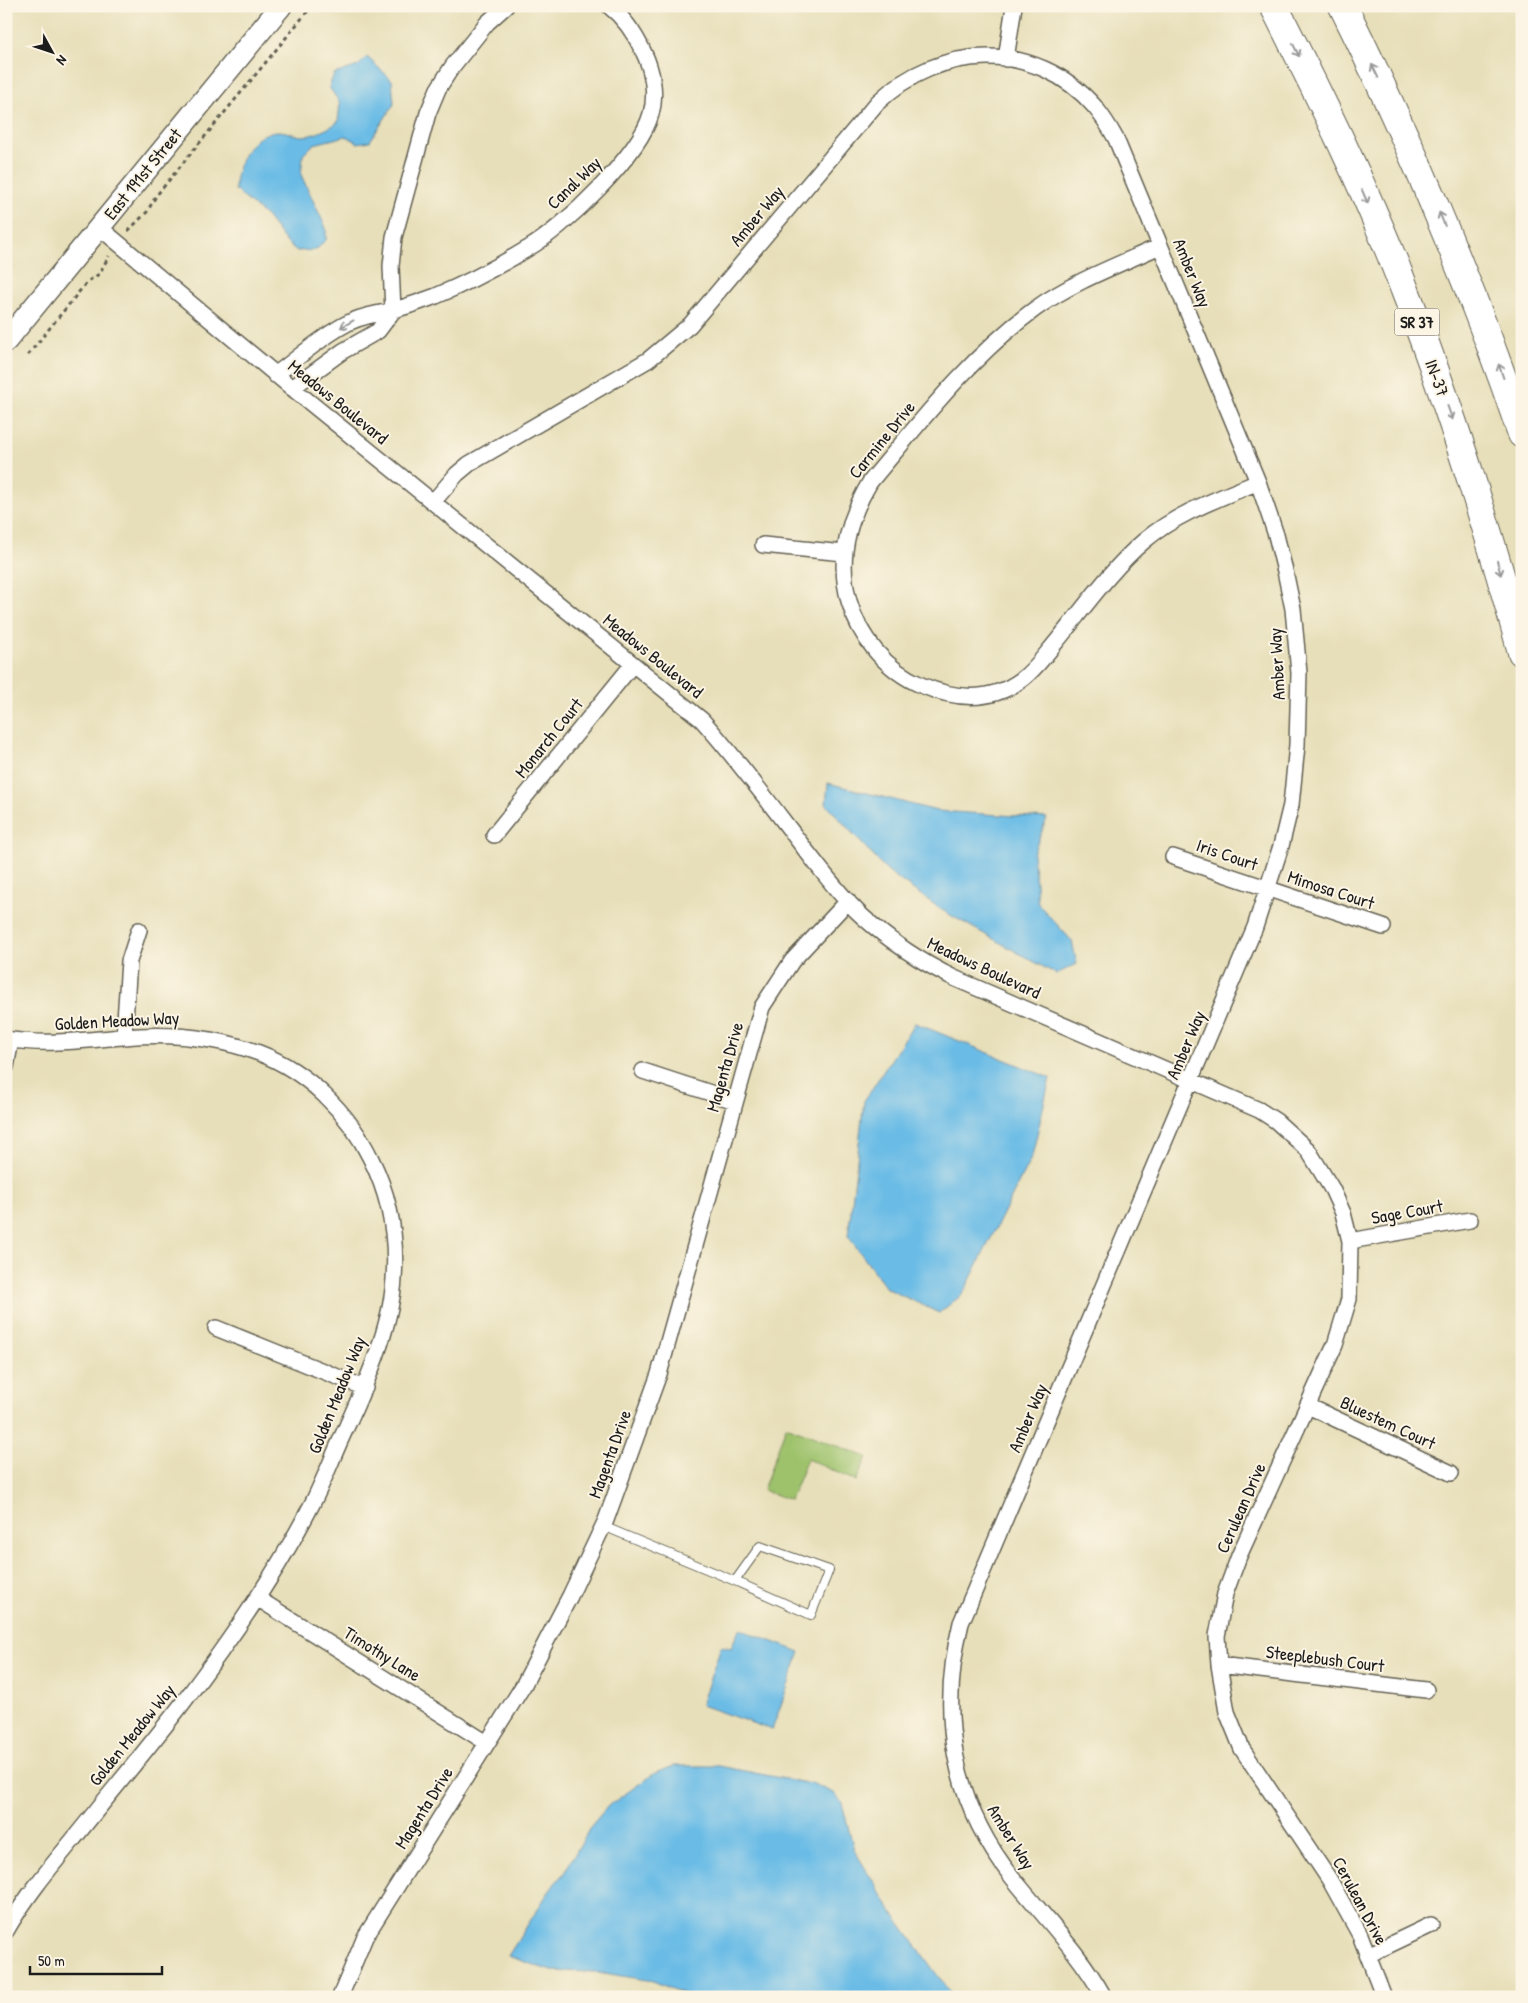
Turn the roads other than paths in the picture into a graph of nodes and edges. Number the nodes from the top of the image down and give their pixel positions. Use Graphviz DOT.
graph roads {
  1 [pos="281,6"];
  2 [pos="506,6"];
  3 [pos="609,6"];
  4 [pos="1014,6"];
  5 [pos="1274,6"];
  6 [pos="1343,6"];
  7 [pos="1006,58"];
  8 [pos="99,227"];
  9 [pos="1160,246"];
  10 [pos="393,311"];
  11 [pos="6,342"];
  12 [pos="275,375"];
  13 [pos="292,388"];
  14 [pos="1522,434"];
  15 [pos="1258,482"];
  16 [pos="433,502"];
  17 [pos="763,545"];
  18 [pos="844,553"];
  19 [pos="1522,652"];
  20 [pos="633,664"];
  21 [pos="494,835"];
  22 [pos="1174,856"];
  23 [pos="1267,889"];
  24 [pos="848,901"];
  25 [pos="1383,927"];
  26 [pos="139,930"];
  27 [pos="124,1036"];
  28 [pos="9,1039"];
  29 [pos="6,1067"];
  30 [pos="643,1071"];
  31 [pos="1191,1081"];
  32 [pos="734,1101"];
  33 [pos="1470,1220"];
  34 [pos="1350,1241"];
  35 [pos="216,1328"];
  36 [pos="364,1388"];
  37 [pos="1308,1406"];
  38 [pos="1451,1474"];
  39 [pos="603,1526"];
  40 [pos="735,1581"];
  41 [pos="257,1598"];
  42 [pos="1219,1666"];
  43 [pos="1426,1690"];
  44 [pos="487,1743"];
  45 [pos="1431,1925"];
  46 [pos="6,1931"];
  47 [pos="1368,1955"];
  48 [pos="340,1997"];
  49 [pos="1104,1997"];
  50 [pos="1384,1997"];
  1 -- 8 [label="street, East 191st Street"];
  2 -- 10 [label="street"];
  3 -- 10 [label="street, Canal Way"];
  4 -- 7 [label="street"];
  5 -- 19 [label="highway, IN-37 / SR 37, one-way"];
  14 -- 6 [label="highway, one-way"];
  7 -- 9 [label="street, Amber Way"];
  7 -- 16 [label="street, Amber Way"];
  8 -- 11 [label="street, East 191st Street"];
  8 -- 12 [label="street, Meadows Boulevard"];
  9 -- 15 [label="street, Amber Way"];
  9 -- 18 [label="street, Carmine Drive"];
  10 -- 12 [label="street, Canal Way, one-way"];
  10 -- 13 [label="street"];
  12 -- 13 [label="street, Meadows Boulevard"];
  13 -- 16 [label="street, Meadows Boulevard"];
  15 -- 18 [label="street, Carmine Drive"];
  15 -- 23 [label="street, Amber Way"];
  16 -- 20 [label="street, Meadows Boulevard"];
  17 -- 18 [label="street"];
  20 -- 21 [label="street, Monarch Court"];
  20 -- 24 [label="street, Meadows Boulevard"];
  22 -- 23 [label="street, Iris Court"];
  23 -- 25 [label="street, Mimosa Court"];
  23 -- 31 [label="street, Amber Way"];
  24 -- 31 [label="street, Meadows Boulevard"];
  24 -- 32 [label="street, Magenta Drive"];
  26 -- 27 [label="street"];
  27 -- 28 [label="street, Golden Meadow Way"];
  27 -- 36 [label="street, Golden Meadow Way"];
  28 -- 29 [label="street"];
  30 -- 32 [label="street"];
  31 -- 34 [label="street, Cerulean Drive"];
  31 -- 49 [label="street, Amber Way"];
  32 -- 39 [label="street, Magenta Drive"];
  33 -- 34 [label="street, Sage Court"];
  34 -- 37 [label="street, Cerulean Drive"];
  35 -- 36 [label="street"];
  36 -- 41 [label="street, Golden Meadow Way"];
  37 -- 38 [label="street, Bluestem Court"];
  37 -- 42 [label="street, Cerulean Drive"];
  39 -- 40 [label="lane"];
  39 -- 44 [label="street, Magenta Drive"];
  40 -- 40 [label="lane"];
  41 -- 44 [label="street, Timothy Lane"];
  41 -- 46 [label="street, Golden Meadow Way"];
  42 -- 43 [label="street, Steeplebush Court"];
  42 -- 47 [label="street, Cerulean Drive"];
  44 -- 48 [label="street, Magenta Drive"];
  45 -- 47 [label="street"];
  47 -- 50 [label="street, Cerulean Drive"];
}
